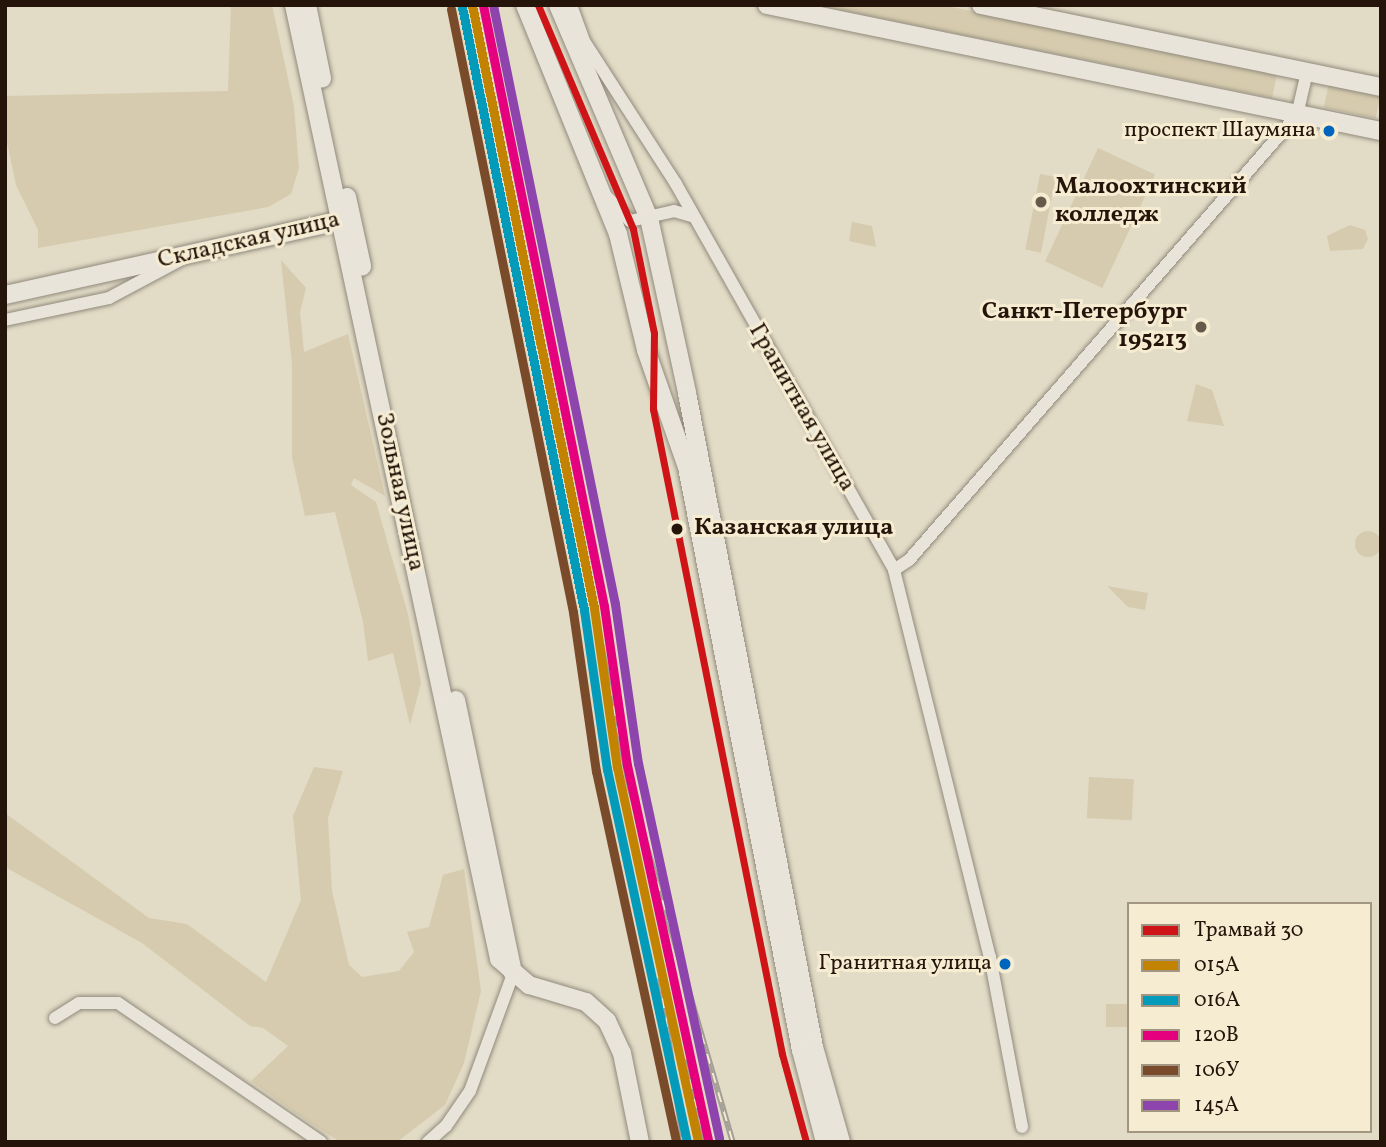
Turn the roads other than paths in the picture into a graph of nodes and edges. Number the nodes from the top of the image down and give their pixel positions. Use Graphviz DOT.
graph roads {
  1 [pos="294,5"];
  2 [pos="307,5"];
  3 [pos="525,5"];
  4 [pos="558,5"];
  5 [pos="570,5"];
  6 [pos="767,5"];
  7 [pos="981,5"];
  8 [pos="578,44"];
  9 [pos="1307,72"];
  10 [pos="1381,87"];
  11 [pos="1297,115"];
  12 [pos="1381,131"];
  13 [pos="600,188"];
  14 [pos="692,216"];
  15 [pos="649,218"];
  16 [pos="344,219"];
  17 [pos="188,254"];
  18 [pos="5,285"];
  19 [pos="5,295"];
  20 [pos="5,320"];
  21 [pos="894,570"];
  22 [pos="513,974"];
  23 [pos="55,1018"];
  24 [pos="1023,1126"];
  25 [pos="321,1142"];
  26 [pos="428,1142"];
  27 [pos="640,1142"];
  28 [pos="825,1142"];
  29 [pos="841,1142"];
  1 -- 16 [label="street, Зольная улица"];
  2 -- 16 [label="street, Зольная улица"];
  3 -- 13 [label="street"];
  4 -- 8 [label="street, Гранитная улица"];
  5 -- 8 [label="street, Гранитная улица"];
  6 -- 11 [label="street"];
  7 -- 9 [label="street"];
  8 -- 14 [label="street, Гранитная улица"];
  8 -- 15 [label="street, Гранитная улица"];
  9 -- 10 [label="street"];
  9 -- 11 [label="street"];
  11 -- 12 [label="street"];
  11 -- 21 [label="street"];
  13 -- 15 [label="street"];
  13 -- 28 [label="street"];
  14 -- 15 [label="street"];
  14 -- 21 [label="street, Гранитная улица"];
  15 -- 29 [label="street, Гранитная улица"];
  16 -- 17 [label="street, Складская улица"];
  16 -- 18 [label="street, Складская улица"];
  16 -- 22 [label="street, Зольная улица"];
  17 -- 19 [label="street, Складская улица"];
  17 -- 20 [label="street"];
  21 -- 24 [label="street, Гранитная улица"];
  22 -- 26 [label="street"];
  22 -- 27 [label="street"];
  23 -- 25 [label="street"];
}
